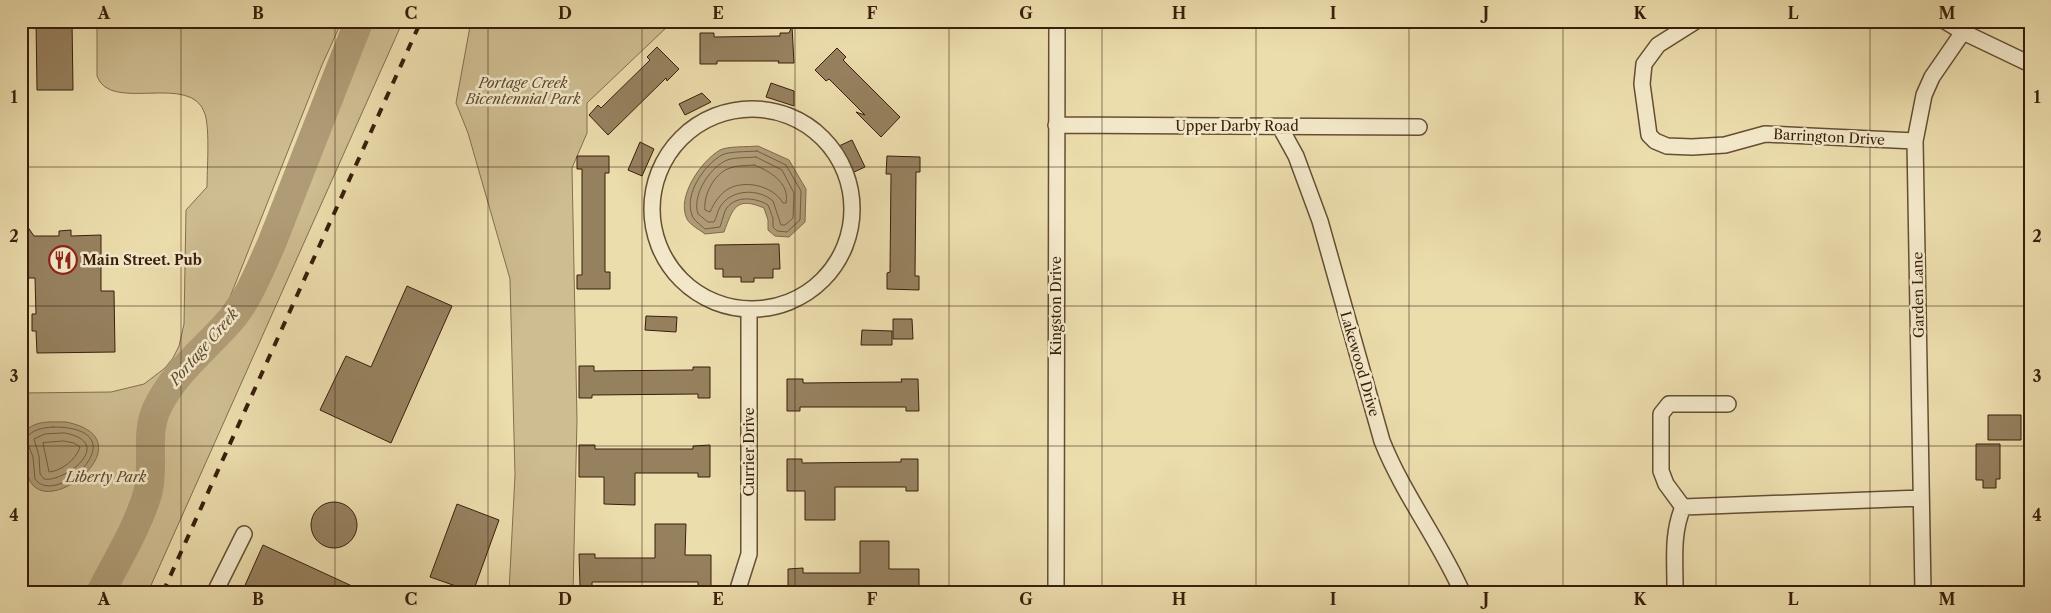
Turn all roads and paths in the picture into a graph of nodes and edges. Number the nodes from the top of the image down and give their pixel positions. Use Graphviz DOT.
graph roads {
  1 [pos="1057,21"];
  2 [pos="1696,21"];
  3 [pos="1945,21"];
  4 [pos="1963,32"];
  5 [pos="2030,64"];
  6 [pos="1056,125"];
  7 [pos="1280,126"];
  8 [pos="1419,127"];
  9 [pos="1915,141"];
  10 [pos="749,310"];
  11 [pos="1728,404"];
  12 [pos="1921,498"];
  13 [pos="1683,507"];
  14 [pos="244,534"];
  15 [pos="1675,586"];
  16 [pos="215,592"];
  17 [pos="737,592"];
  18 [pos="1056,592"];
  19 [pos="1462,592"];
  20 [pos="1923,592"];
  1 -- 6 [label="street, Kingston Drive"];
  2 -- 9 [label="street, Barrington Drive"];
  3 -- 4 [label="street"];
  4 -- 5 [label="street"];
  4 -- 9 [label="street, Garden Lane"];
  6 -- 7 [label="street, Upper Darby Road"];
  6 -- 18 [label="street, Kingston Drive"];
  7 -- 8 [label="street, Upper Darby Road"];
  7 -- 19 [label="street, Lakewood Drive"];
  9 -- 12 [label="street, Garden Lane"];
  10 -- 10 [label="street"];
  10 -- 17 [label="street, Currier Drive"];
  11 -- 13 [label="street"];
  12 -- 13 [label="street"];
  12 -- 20 [label="street, Garden Lane"];
  13 -- 15 [label="street"];
  14 -- 16 [label="street"];
}
